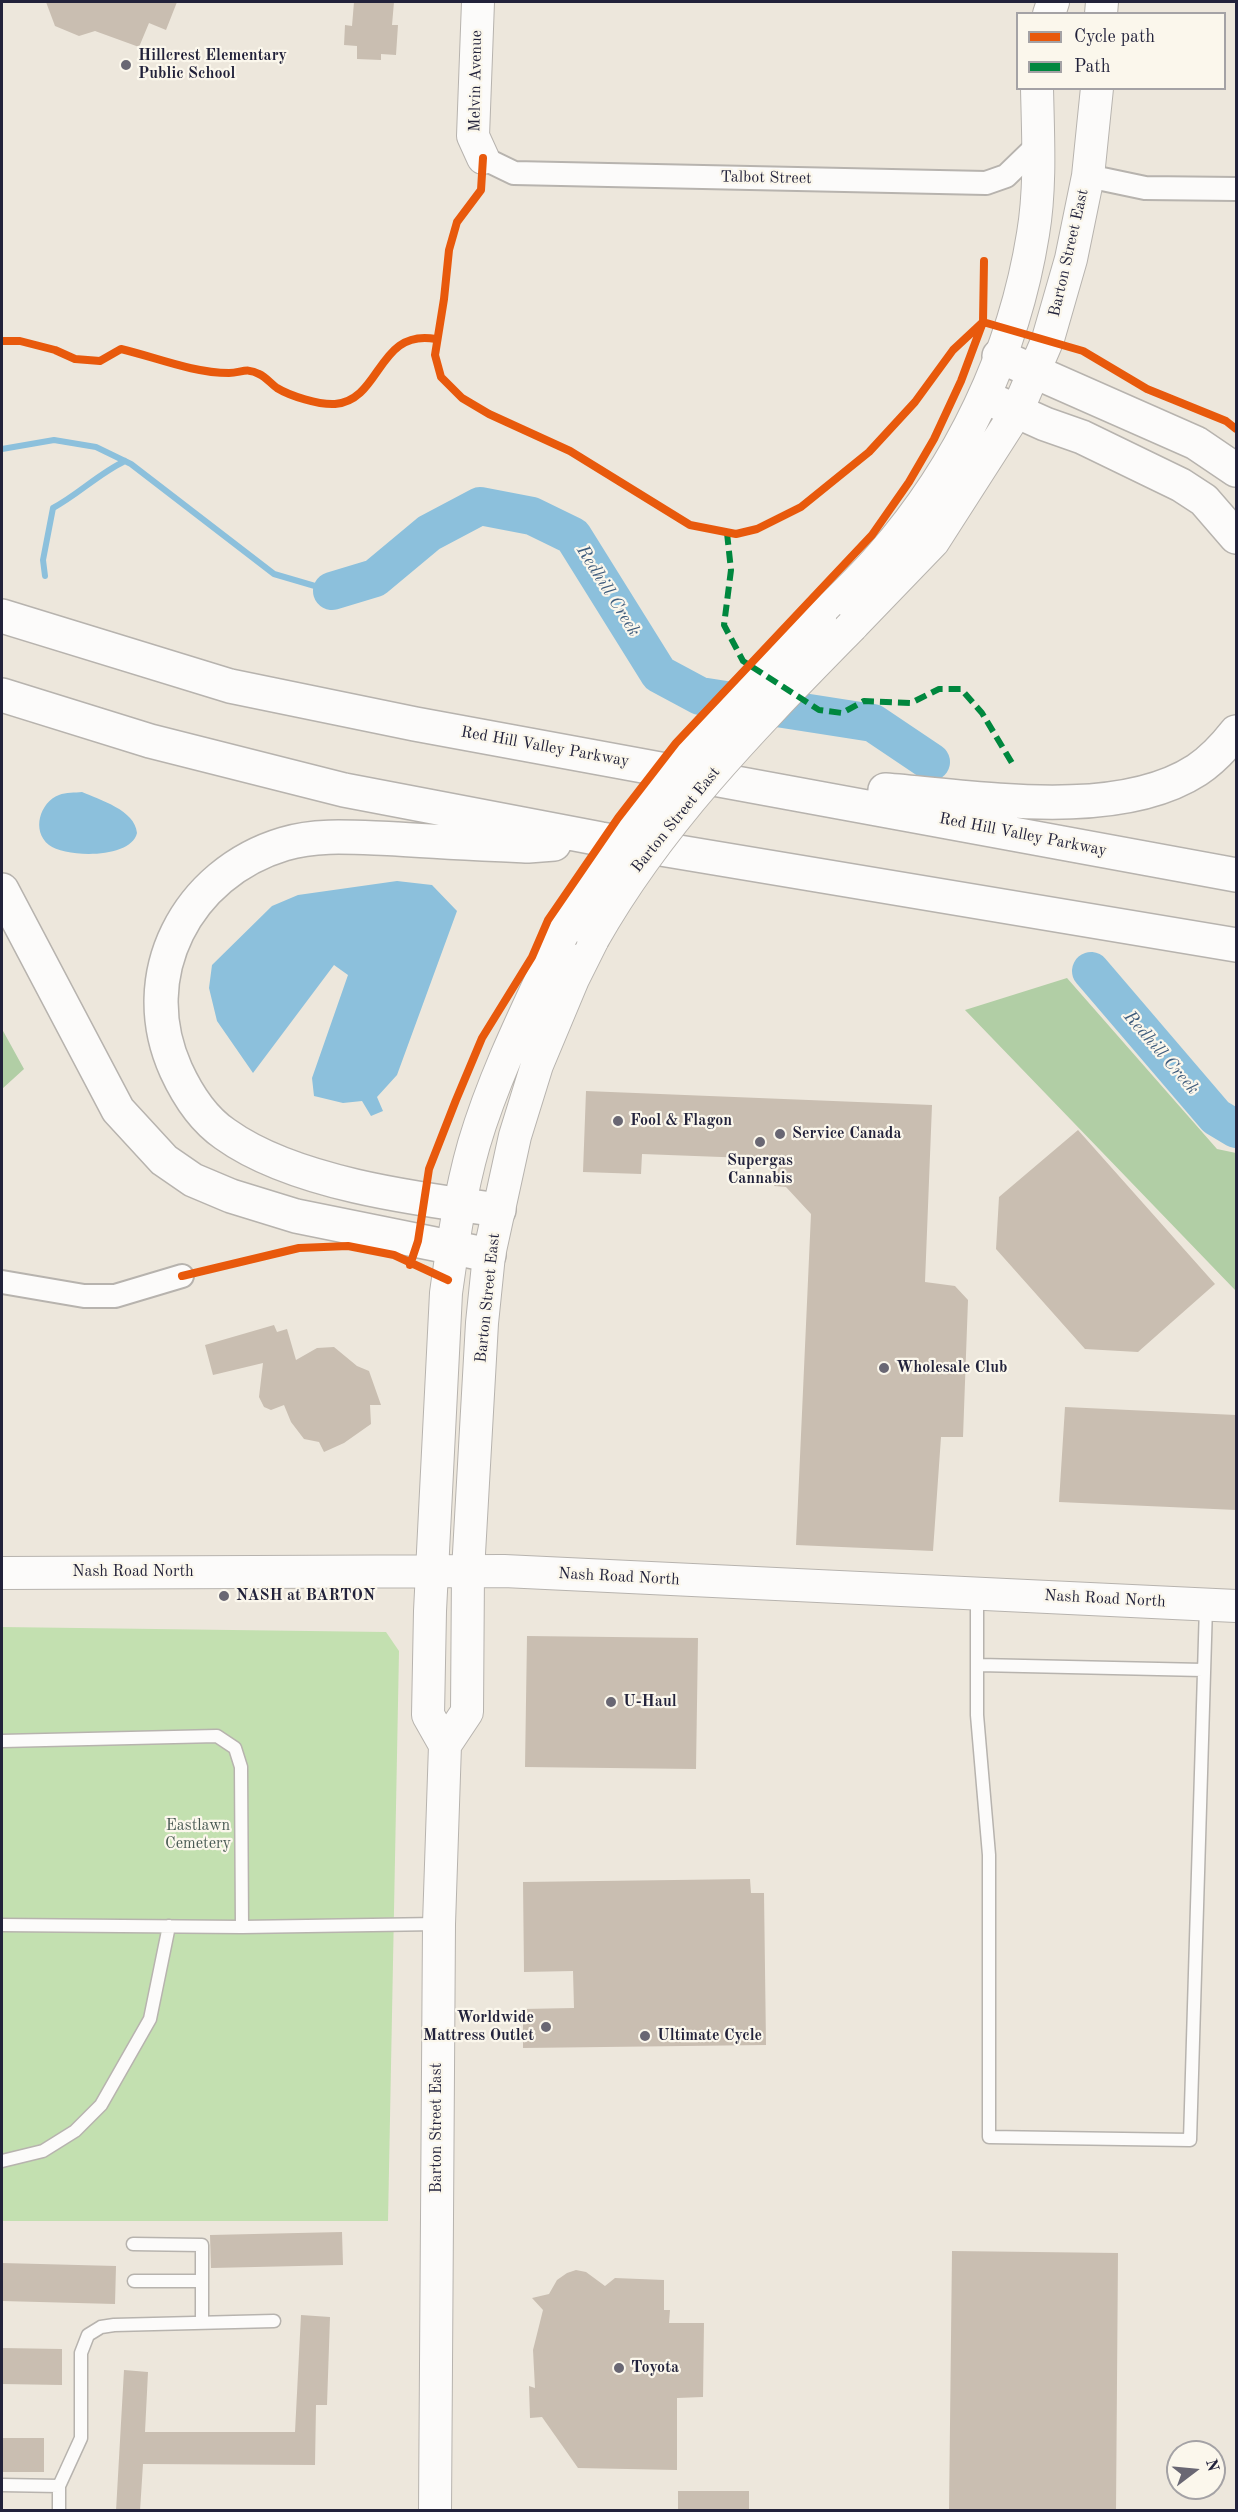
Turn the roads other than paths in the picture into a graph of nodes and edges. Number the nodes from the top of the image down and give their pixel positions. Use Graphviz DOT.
graph roads {
  1 [pos="478,2"];
  2 [pos="1037,90"];
  3 [pos="1097,90"];
  4 [pos="1038,145"];
  5 [pos="483,158"];
  6 [pos="1088,176"];
  7 [pos="1236,189"];
  8 [pos="999,356"];
  9 [pos="1033,370"];
  10 [pos="985,397"];
  11 [pos="1017,411"];
  12 [pos="1236,470"];
  13 [pos="1236,537"];
  14 [pos="2,616"];
  15 [pos="2,695"];
  16 [pos="1236,732"];
  17 [pos="820,796"];
  18 [pos="601,839"];
  19 [pos="1236,875"];
  20 [pos="2,890"];
  21 [pos="1236,945"];
  22 [pos="461,1205"];
  23 [pos="499,1210"];
  24 [pos="452,1249"];
  25 [pos="489,1255"];
  26 [pos="182,1276"];
  27 [pos="2,1282"];
  28 [pos="432,1570"];
  29 [pos="468,1571"];
  30 [pos="2,1574"];
  31 [pos="977,1593"];
  32 [pos="1206,1604"];
  33 [pos="1236,1606"];
  34 [pos="979,1665"];
  35 [pos="1203,1670"];
  36 [pos="2,1741"];
  37 [pos="445,1745"];
  38 [pos="439,1924"];
  39 [pos="2,1925"];
  40 [pos="170,1926"];
  41 [pos="242,1927"];
  42 [pos="2,2161"];
  43 [pos="133,2244"];
  44 [pos="134,2281"];
  45 [pos="202,2281"];
  46 [pos="202,2321"];
  47 [pos="274,2321"];
  48 [pos="2,2486"];
  49 [pos="58,2487"];
  50 [pos="59,2511"];
  51 [pos="435,2511"];
  1 -- 5 [label="main road, Melvin Avenue"];
  2 -- 4 [label="main road, Barton Street East"];
  3 -- 6 [label="main road, Barton Street East"];
  4 -- 5 [label="street, Talbot Street"];
  4 -- 8 [label="main road, Barton Street East"];
  6 -- 7 [label="street"];
  6 -- 9 [label="main road, Barton Street East"];
  8 -- 9 [label="highway"];
  8 -- 10 [label="main road, Barton Street East"];
  9 -- 11 [label="main road, Barton Street East"];
  9 -- 12 [label="highway"];
  10 -- 11 [label="highway"];
  10 -- 22 [label="main road, Barton Street East, bridge"];
  11 -- 13 [label="highway"];
  11 -- 23 [label="main road, Barton Street East, bridge"];
  14 -- 17 [label="highway, Red Hill Valley Parkway"];
  15 -- 18 [label="highway"];
  16 -- 17 [label="highway"];
  17 -- 19 [label="highway, Red Hill Valley Parkway"];
  18 -- 21 [label="highway"];
  18 -- 22 [label="highway"];
  20 -- 24 [label="highway"];
  22 -- 23 [label="highway"];
  22 -- 24 [label="main road, Barton Street East"];
  23 -- 25 [label="main road, Barton Street East"];
  24 -- 25 [label="highway"];
  24 -- 28 [label="main road, Barton Street East"];
  25 -- 29 [label="main road, Barton Street East"];
  26 -- 27 [label="street"];
  28 -- 29 [label="main road, Nash Road North"];
  28 -- 30 [label="main road, Nash Road North"];
  28 -- 37 [label="main road, Barton Street East"];
  29 -- 31 [label="main road, Nash Road North"];
  29 -- 37 [label="main road, Barton Street East"];
  31 -- 32 [label="main road, Nash Road North"];
  31 -- 34 [label="lane"];
  32 -- 33 [label="main road, Nash Road North"];
  32 -- 35 [label="lane"];
  34 -- 35 [label="lane"];
  34 -- 35 [label="lane"];
  36 -- 41 [label="lane"];
  37 -- 38 [label="main road, Barton Street East"];
  38 -- 41 [label="lane"];
  38 -- 51 [label="main road, Barton Street East"];
  39 -- 40 [label="lane"];
  40 -- 41 [label="lane"];
  40 -- 42 [label="lane"];
  43 -- 45 [label="lane"];
  44 -- 45 [label="lane"];
  45 -- 46 [label="lane"];
  46 -- 47 [label="lane"];
  46 -- 49 [label="lane"];
  48 -- 49 [label="lane"];
  49 -- 50 [label="lane"];
}
